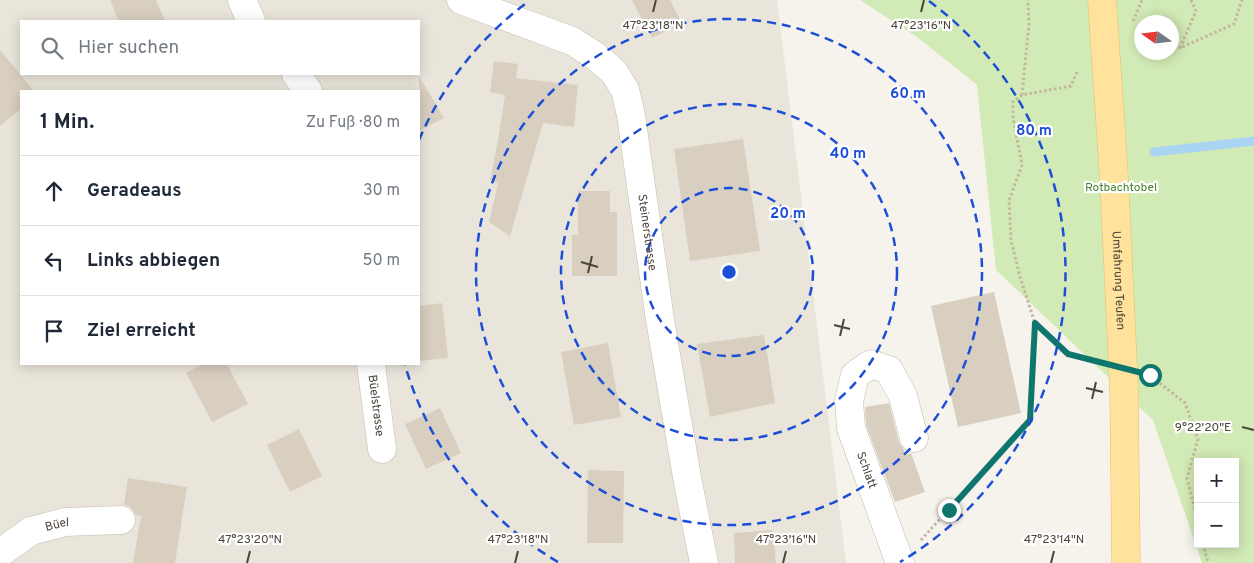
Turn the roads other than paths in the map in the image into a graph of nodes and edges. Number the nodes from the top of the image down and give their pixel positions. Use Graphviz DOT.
graph roads {
  1 [pos="242,0"];
  2 [pos="461,0"];
  3 [pos="1102,0"];
  4 [pos="251,20"];
  5 [pos="297,75"];
  6 [pos="307,90"];
  7 [pos="371,365"];
  8 [pos="914,438"];
  9 [pos="382,448"];
  10 [pos="121,520"];
  11 [pos="0,553"];
  12 [pos="704,563"];
  13 [pos="900,563"];
  14 [pos="1126,563"];
  1 -- 4 [label="street"];
  2 -- 12 [label="street, Steinerstrasse"];
  3 -- 14 [label="main road, Umfahrung Teufen, bridge"];
  5 -- 6 [label="street"];
  7 -- 9 [label="street, Büelstrasse"];
  8 -- 13 [label="street, Schlatt"];
  10 -- 11 [label="street, Büel"];
}
